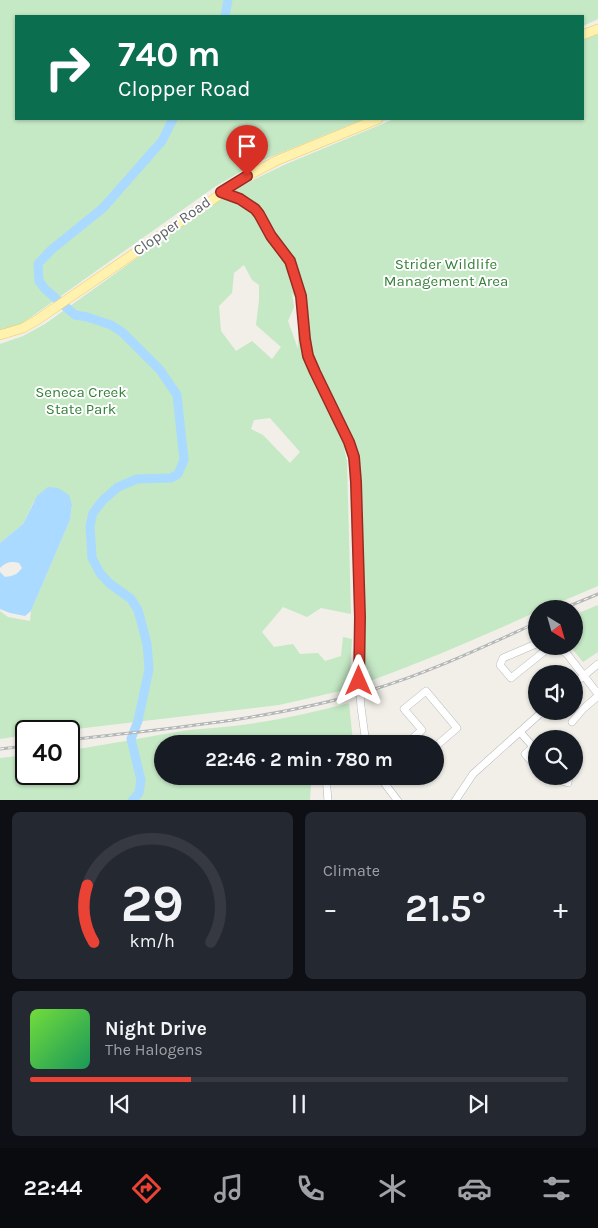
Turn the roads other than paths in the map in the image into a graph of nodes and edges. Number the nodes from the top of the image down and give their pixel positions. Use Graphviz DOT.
graph roads {
  1 [pos="598,29"];
  2 [pos="584,34"];
  3 [pos="376,120"];
  4 [pos="221,192"];
  5 [pos="0,335"];
  6 [pos="528,647"];
  7 [pos="540,655"];
  8 [pos="598,664"];
  9 [pos="583,676"];
  10 [pos="598,695"];
  11 [pos="533,720"];
  12 [pos="572,722"];
  13 [pos="520,732"];
  14 [pos="365,735"];
  15 [pos="417,735"];
  16 [pos="444,739"];
  17 [pos="528,741"];
  18 [pos="327,785"];
  19 [pos="386,785"];
  20 [pos="328,800"];
  21 [pos="398,800"];
  22 [pos="455,800"];
  1 -- 2 [label="main road"];
  3 -- 4 [label="main road, Clopper Road"];
  4 -- 5 [label="main road, Clopper Road"];
  4 -- 14 [label="street, bridge"];
  6 -- 7 [label="street"];
  8 -- 9 [label="street"];
  9 -- 10 [label="street"];
  10 -- 12 [label="street"];
  11 -- 13 [label="street"];
  13 -- 17 [label="street"];
  13 -- 22 [label="street"];
  15 -- 16 [label="street"];
  18 -- 20 [label="street"];
  19 -- 21 [label="street"];
}
